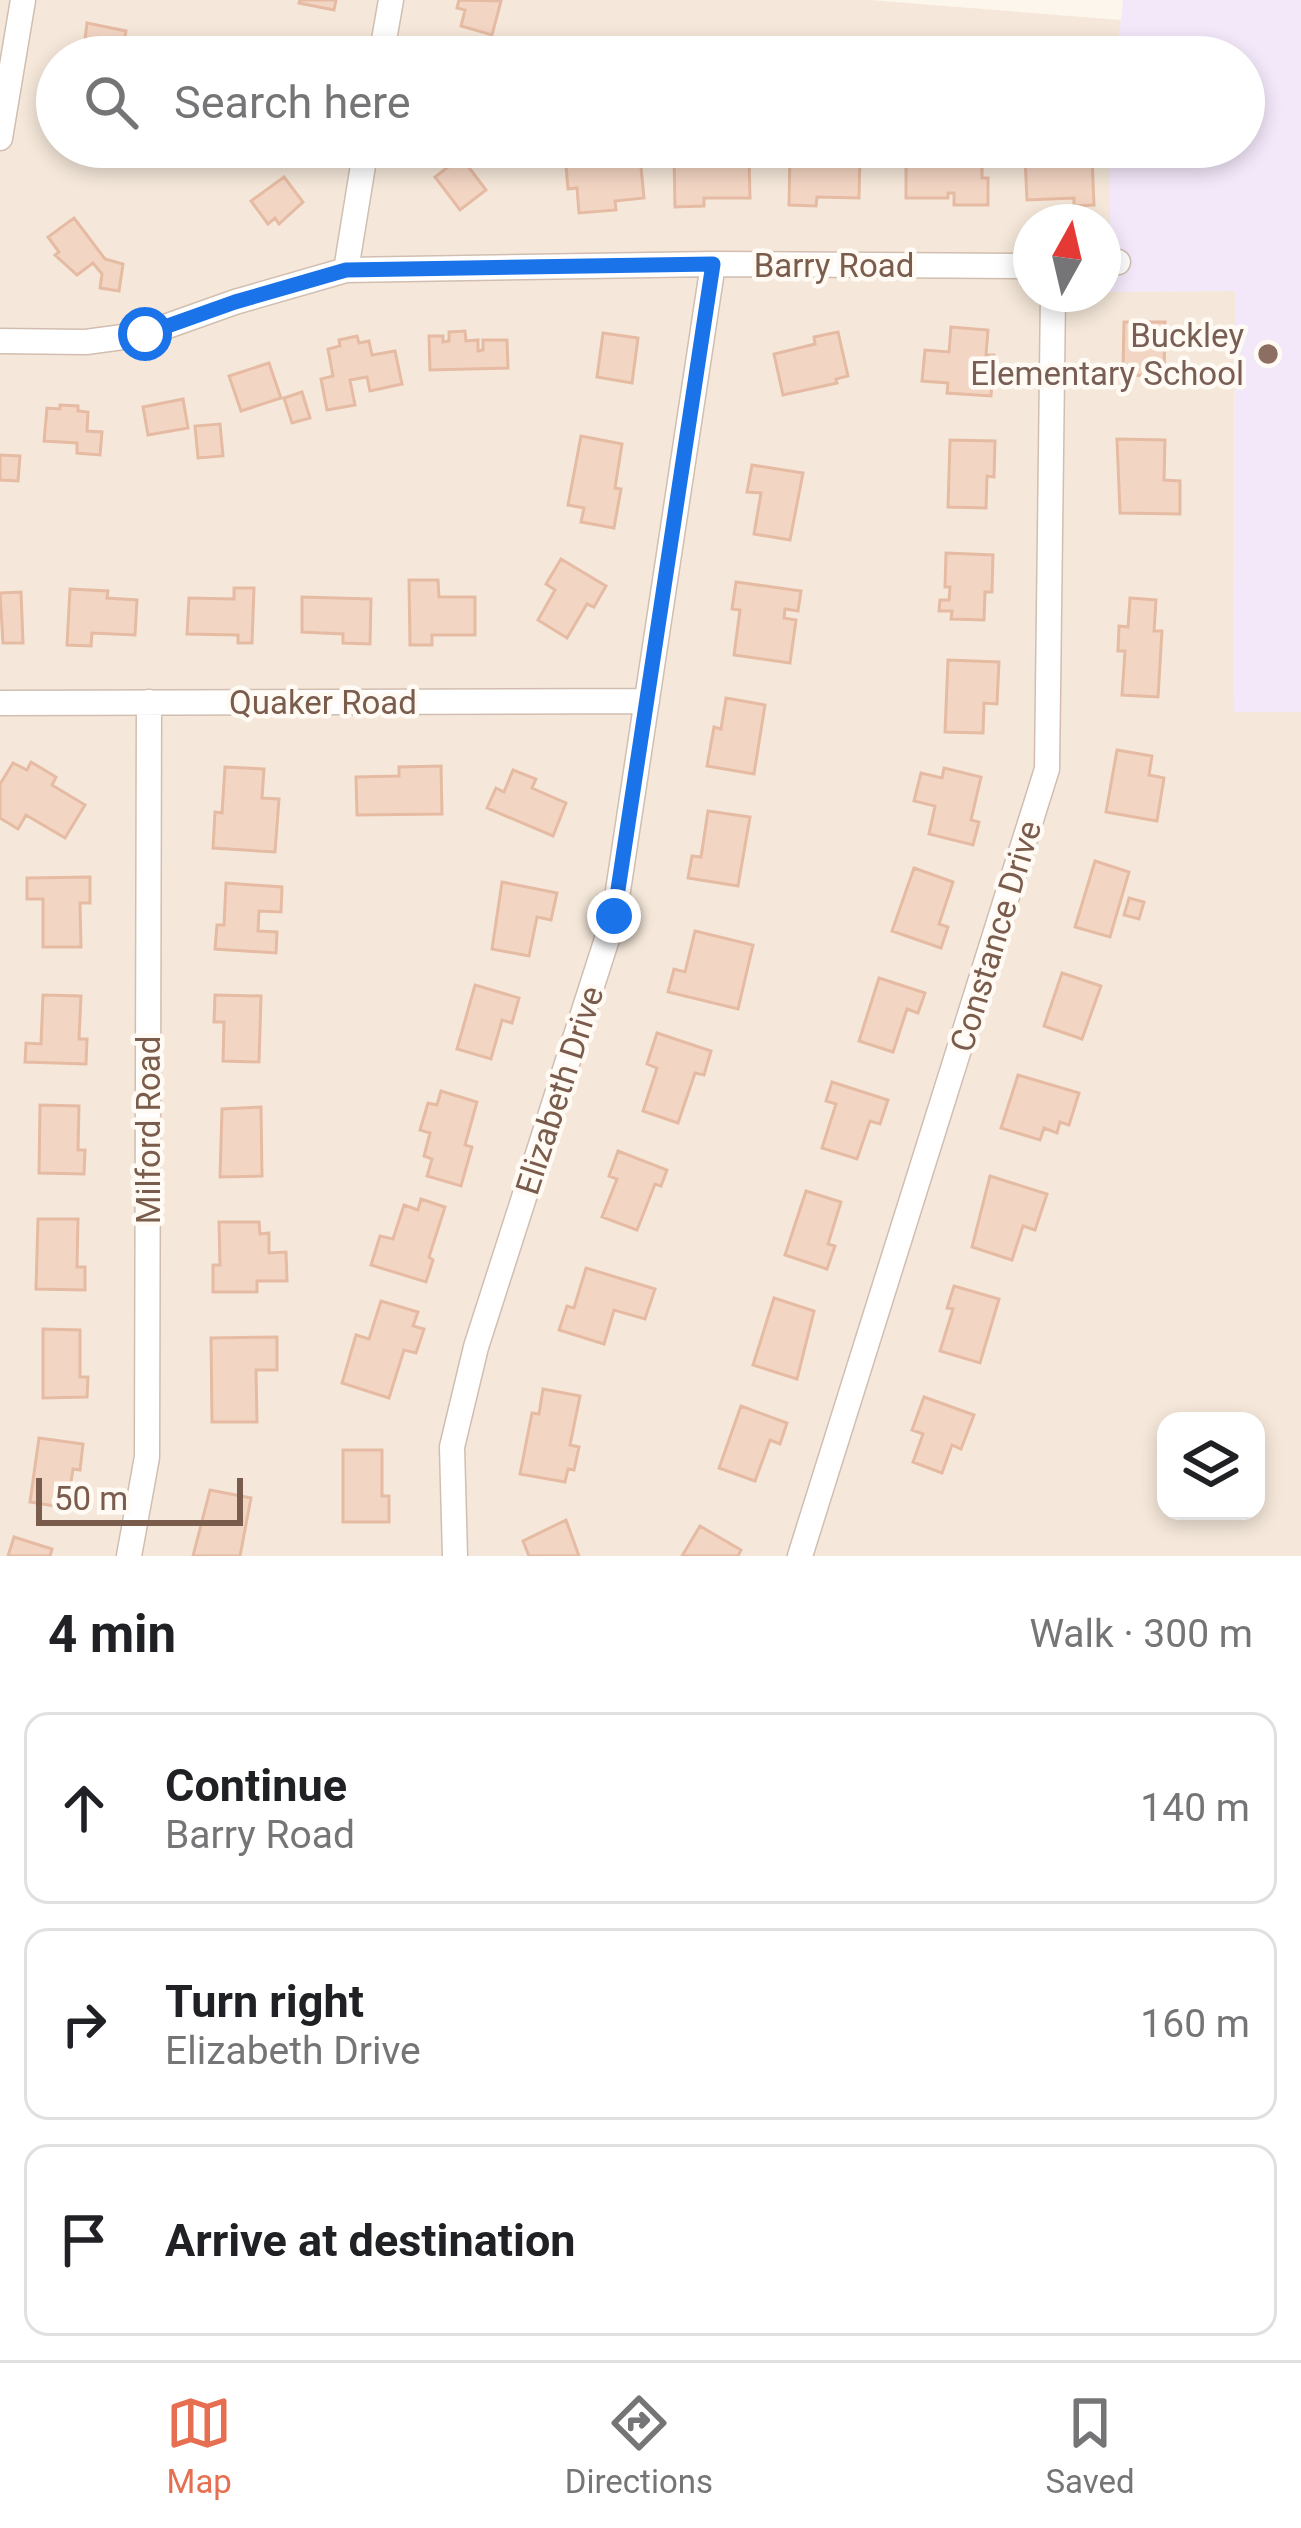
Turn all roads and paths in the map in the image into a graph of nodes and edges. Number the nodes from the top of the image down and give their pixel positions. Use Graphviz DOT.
graph roads {
  1 [pos="23,0"];
  2 [pos="391,0"];
  3 [pos="385,36"];
  4 [pos="0,138"];
  5 [pos="363,168"];
  6 [pos="713,264"];
  7 [pos="1013,266"];
  8 [pos="346,270"];
  9 [pos="1053,312"];
  10 [pos="0,341"];
  11 [pos="647,701"];
  12 [pos="149,702"];
  13 [pos="0,703"];
  14 [pos="128,1556"];
  15 [pos="455,1556"];
  16 [pos="800,1556"];
  1 -- 4 [label="street"];
  2 -- 3 [label="street"];
  5 -- 8 [label="street"];
  6 -- 7 [label="street, Barry Road"];
  6 -- 8 [label="street, Barry Road"];
  6 -- 11 [label="street, Elizabeth Drive"];
  8 -- 10 [label="street, Barry Road"];
  9 -- 16 [label="street, Constance Drive"];
  11 -- 12 [label="street, Quaker Road"];
  11 -- 15 [label="street, Elizabeth Drive"];
  12 -- 13 [label="street, Quaker Road"];
  12 -- 14 [label="street, Milford Road"];
}
